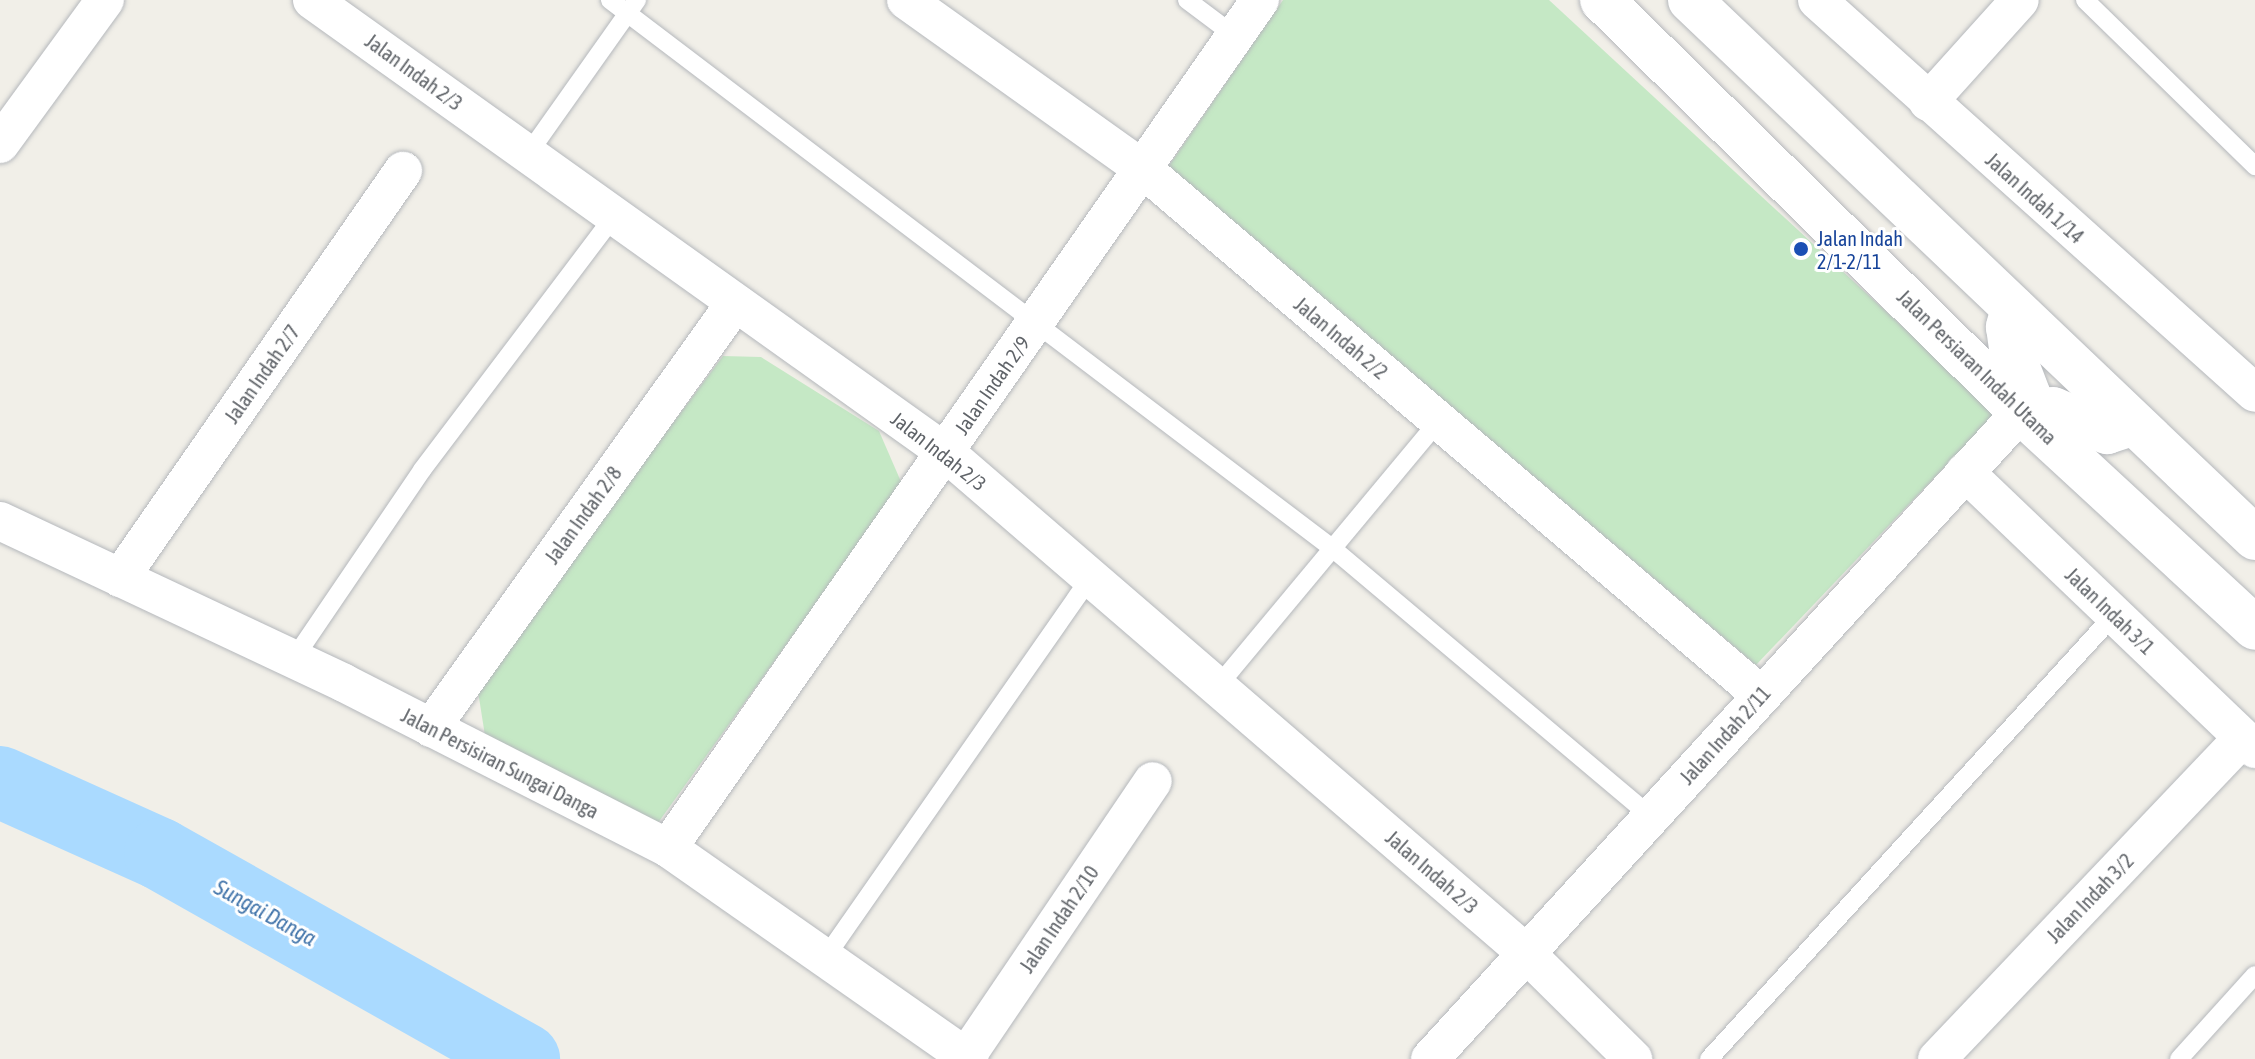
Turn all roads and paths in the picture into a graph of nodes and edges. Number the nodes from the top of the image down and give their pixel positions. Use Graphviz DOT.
graph roads {
  1 [pos="105,0"];
  2 [pos="312,0"];
  3 [pos="610,0"];
  4 [pos="906,0"];
  5 [pos="1187,0"];
  6 [pos="1260,0"];
  7 [pos="1602,0"];
  8 [pos="1690,0"];
  9 [pos="1817,0"];
  10 [pos="2020,0"];
  11 [pos="2085,0"];
  12 [pos="632,6"];
  13 [pos="1634,17"];
  14 [pos="1235,36"];
  15 [pos="1928,102"];
  16 [pos="0,144"];
  17 [pos="528,154"];
  18 [pos="2255,166"];
  19 [pos="1143,169"];
  20 [pos="403,171"];
  21 [pos="614,216"];
  22 [pos="735,303"];
  23 [pos="2013,308"];
  24 [pos="1037,321"];
  25 [pos="2255,393"];
  26 [pos="2021,412"];
  27 [pos="1439,421"];
  28 [pos="2134,423"];
  29 [pos="945,452"];
  30 [pos="1965,472"];
  31 [pos="0,521"];
  32 [pos="2255,538"];
  33 [pos="1332,548"];
  34 [pos="120,578"];
  35 [pos="1090,578"];
  36 [pos="2114,615"];
  37 [pos="2255,628"];
  38 [pos="293,660"];
  39 [pos="1217,687"];
  40 [pos="1761,695"];
  41 [pos="431,728"];
  42 [pos="2249,743"];
  43 [pos="1153,781"];
  44 [pos="1651,817"];
  45 [pos="668,848"];
  46 [pos="1526,953"];
  47 [pos="825,958"];
  48 [pos="2255,975"];
  49 [pos="967,1058"];
  50 [pos="1430,1059"];
  51 [pos="1633,1059"];
  52 [pos="1709,1059"];
  53 [pos="1937,1059"];
  54 [pos="2179,1059"];
  1 -- 16 [label="street"];
  2 -- 17 [label="street, Jalan Indah 2/3"];
  3 -- 12 [label="lane"];
  4 -- 19 [label="street, Jalan Indah 2/2"];
  5 -- 14 [label="lane"];
  6 -- 14 [label="street, Jalan Indah 2/9"];
  7 -- 13 [label="main road, Jalan Persiaran Indah Utama"];
  8 -- 23 [label="main road"];
  9 -- 15 [label="street, Jalan Indah 1/14"];
  10 -- 15 [label="street"];
  11 -- 18 [label="lane"];
  12 -- 17 [label="lane"];
  12 -- 24 [label="lane"];
  13 -- 26 [label="main road, Jalan Persiaran Indah Utama"];
  14 -- 19 [label="street, Jalan Indah 2/9"];
  15 -- 25 [label="street, Jalan Indah 1/14"];
  17 -- 21 [label="street, Jalan Indah 2/3"];
  19 -- 24 [label="street, Jalan Indah 2/9"];
  19 -- 27 [label="street, Jalan Indah 2/2"];
  20 -- 34 [label="street, Jalan Indah 2/7"];
  21 -- 22 [label="street, Jalan Indah 2/3"];
  21 -- 38 [label="lane"];
  22 -- 29 [label="street, Jalan Indah 2/3"];
  22 -- 41 [label="street, Jalan Indah 2/8"];
  23 -- 26 [label="main road"];
  23 -- 28 [label="main road"];
  24 -- 29 [label="street, Jalan Indah 2/9"];
  24 -- 33 [label="lane"];
  26 -- 28 [label="main road"];
  26 -- 30 [label="street, Jalan Indah 2/11"];
  26 -- 37 [label="main road, Jalan Persiaran Indah Utama"];
  27 -- 33 [label="lane"];
  27 -- 40 [label="street, Jalan Indah 2/2"];
  28 -- 32 [label="main road"];
  29 -- 35 [label="street, Jalan Indah 2/3"];
  29 -- 45 [label="street, Jalan Indah 2/9"];
  30 -- 36 [label="street, Jalan Indah 3/1"];
  30 -- 40 [label="street, Jalan Indah 2/11"];
  31 -- 34 [label="street, Jalan Persisiran Sungai Danga"];
  33 -- 39 [label="lane"];
  33 -- 44 [label="lane"];
  34 -- 38 [label="street, Jalan Persisiran Sungai Danga"];
  35 -- 39 [label="street, Jalan Indah 2/3"];
  35 -- 47 [label="lane"];
  36 -- 42 [label="street, Jalan Indah 3/1"];
  36 -- 52 [label="lane"];
  38 -- 41 [label="street, Jalan Persisiran Sungai Danga"];
  39 -- 46 [label="street, Jalan Indah 2/3"];
  40 -- 44 [label="street, Jalan Indah 2/11"];
  41 -- 45 [label="street, Jalan Persisiran Sungai Danga"];
  42 -- 53 [label="street, Jalan Indah 3/2"];
  43 -- 49 [label="street, Jalan Indah 2/10"];
  44 -- 46 [label="street, Jalan Indah 2/11"];
  45 -- 47 [label="street, Jalan Persisiran Sungai Danga"];
  46 -- 50 [label="street, Jalan Indah 2/11"];
  46 -- 51 [label="street, Jalan Indah 2/3"];
  47 -- 49 [label="street, Jalan Persisiran Sungai Danga"];
  48 -- 54 [label="lane"];
}
